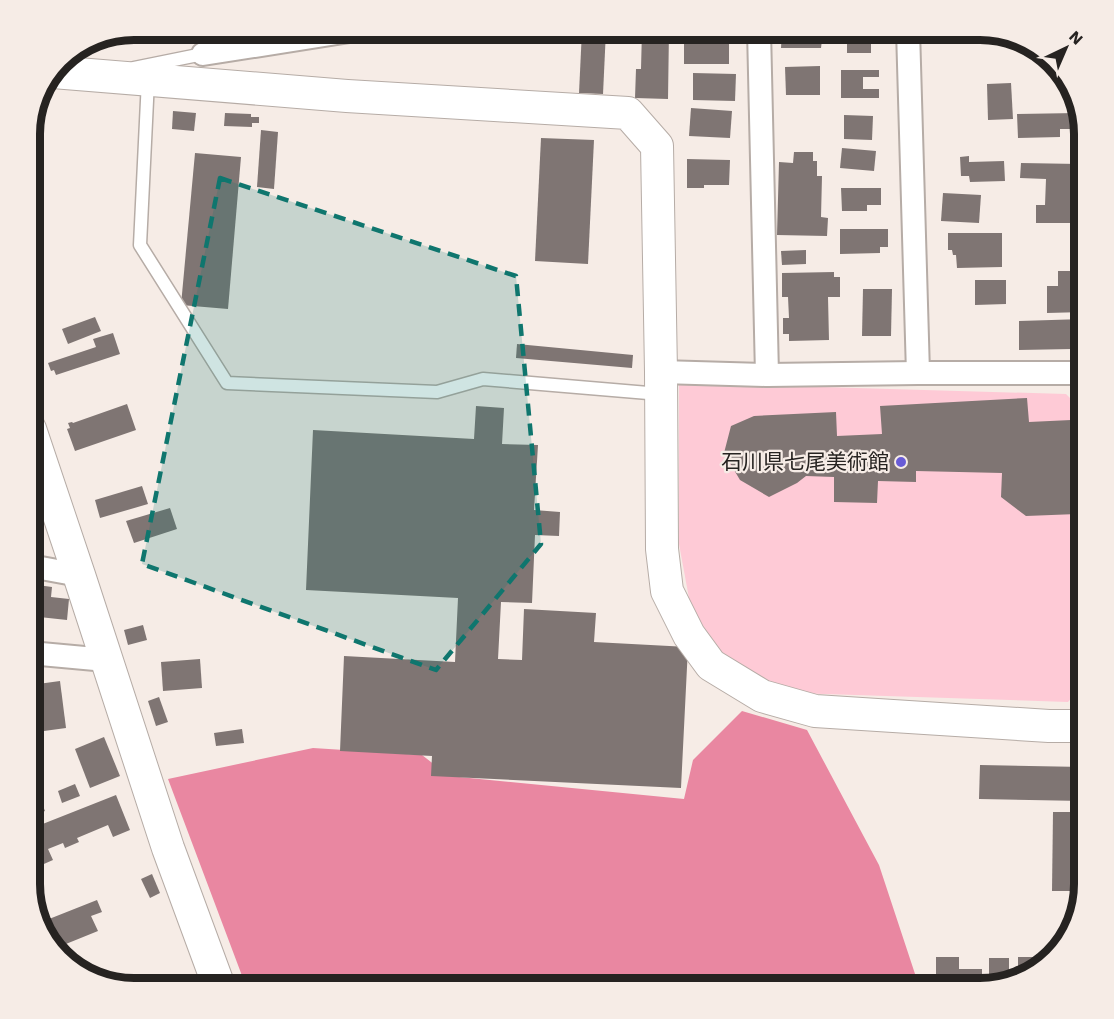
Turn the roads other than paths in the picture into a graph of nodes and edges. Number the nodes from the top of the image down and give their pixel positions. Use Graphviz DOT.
graph roads {
  1 [pos="292,40"];
  2 [pos="759,40"];
  3 [pos="908,40"];
  4 [pos="202,54"];
  5 [pos="64,73"];
  6 [pos="95,76"];
  7 [pos="148,80"];
  8 [pos="918,373"];
  9 [pos="1073,373"];
  10 [pos="767,375"];
  11 [pos="662,383"];
  12 [pos="41,461"];
  13 [pos="41,568"];
  14 [pos="80,575"];
  15 [pos="41,654"];
  16 [pos="106,660"];
  17 [pos="1074,726"];
  18 [pos="216,978"];
  1 -- 4 [label="street"];
  2 -- 10 [label="street"];
  3 -- 8 [label="street"];
  4 -- 6 [label="lane"];
  5 -- 6 [label="street"];
  6 -- 7 [label="street"];
  7 -- 11 [label="street"];
  7 -- 11 [label="lane"];
  8 -- 9 [label="street"];
  8 -- 10 [label="street"];
  10 -- 11 [label="street"];
  11 -- 17 [label="street"];
  12 -- 14 [label="street"];
  13 -- 14 [label="street"];
  14 -- 16 [label="street"];
  15 -- 16 [label="street"];
  16 -- 18 [label="street"];
}
